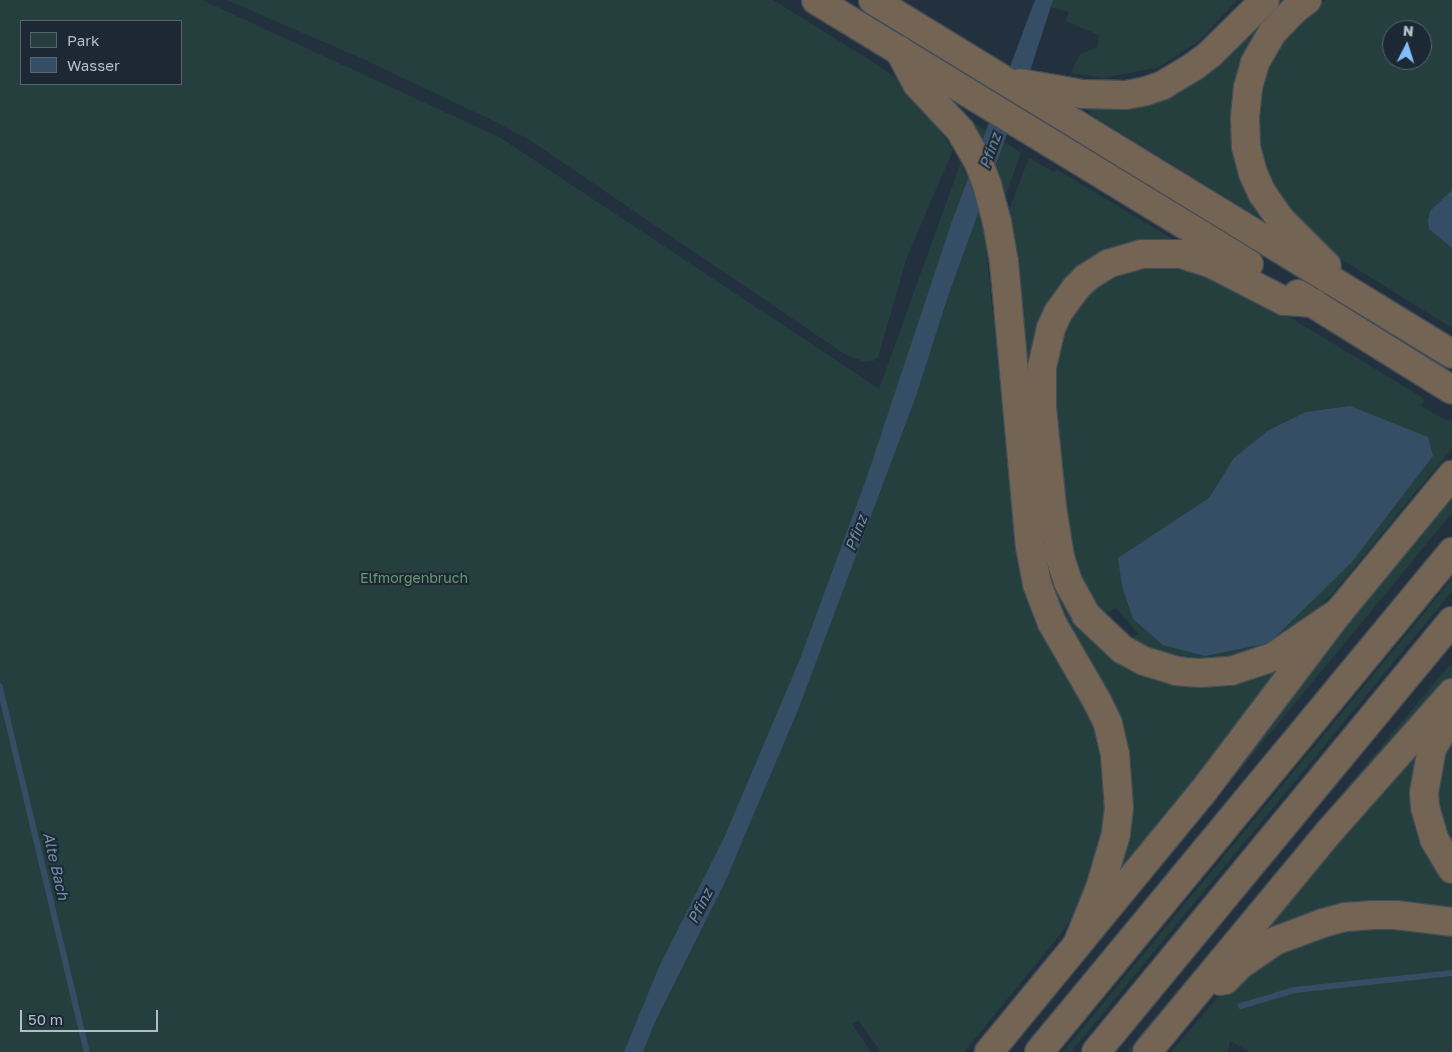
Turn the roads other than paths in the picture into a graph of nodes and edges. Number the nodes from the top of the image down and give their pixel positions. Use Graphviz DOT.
graph roads {
  1 [pos="816,0"];
  2 [pos="873,0"];
  3 [pos="1265,0"];
  4 [pos="1307,0"];
  5 [pos="899,50"];
  6 [pos="1059,100"];
  7 [pos="1344,287"];
  8 [pos="1314,303"];
  9 [pos="1452,354"];
  10 [pos="1452,390"];
  11 [pos="1452,475"];
  12 [pos="1452,552"];
  13 [pos="1339,612"];
  14 [pos="1452,621"];
  15 [pos="1452,693"];
  16 [pos="1452,715"];
  17 [pos="1452,869"];
  18 [pos="1452,922"];
  19 [pos="1077,945"];
  20 [pos="1204,983"];
  21 [pos="989,1052"];
  22 [pos="1039,1052"];
  23 [pos="1096,1052"];
  24 [pos="1147,1052"];
  1 -- 5 [label="highway"];
  2 -- 6 [label="highway"];
  3 -- 6 [label="highway"];
  4 -- 7 [label="highway"];
  5 -- 8 [label="highway"];
  5 -- 19 [label="highway"];
  6 -- 7 [label="highway"];
  7 -- 9 [label="highway"];
  8 -- 10 [label="highway"];
  8 -- 13 [label="highway"];
  11 -- 13 [label="highway"];
  12 -- 22 [label="highway"];
  13 -- 19 [label="highway"];
  14 -- 23 [label="highway"];
  15 -- 20 [label="highway"];
  16 -- 17 [label="highway"];
  18 -- 20 [label="highway"];
  19 -- 21 [label="highway"];
  20 -- 24 [label="highway"];
}
